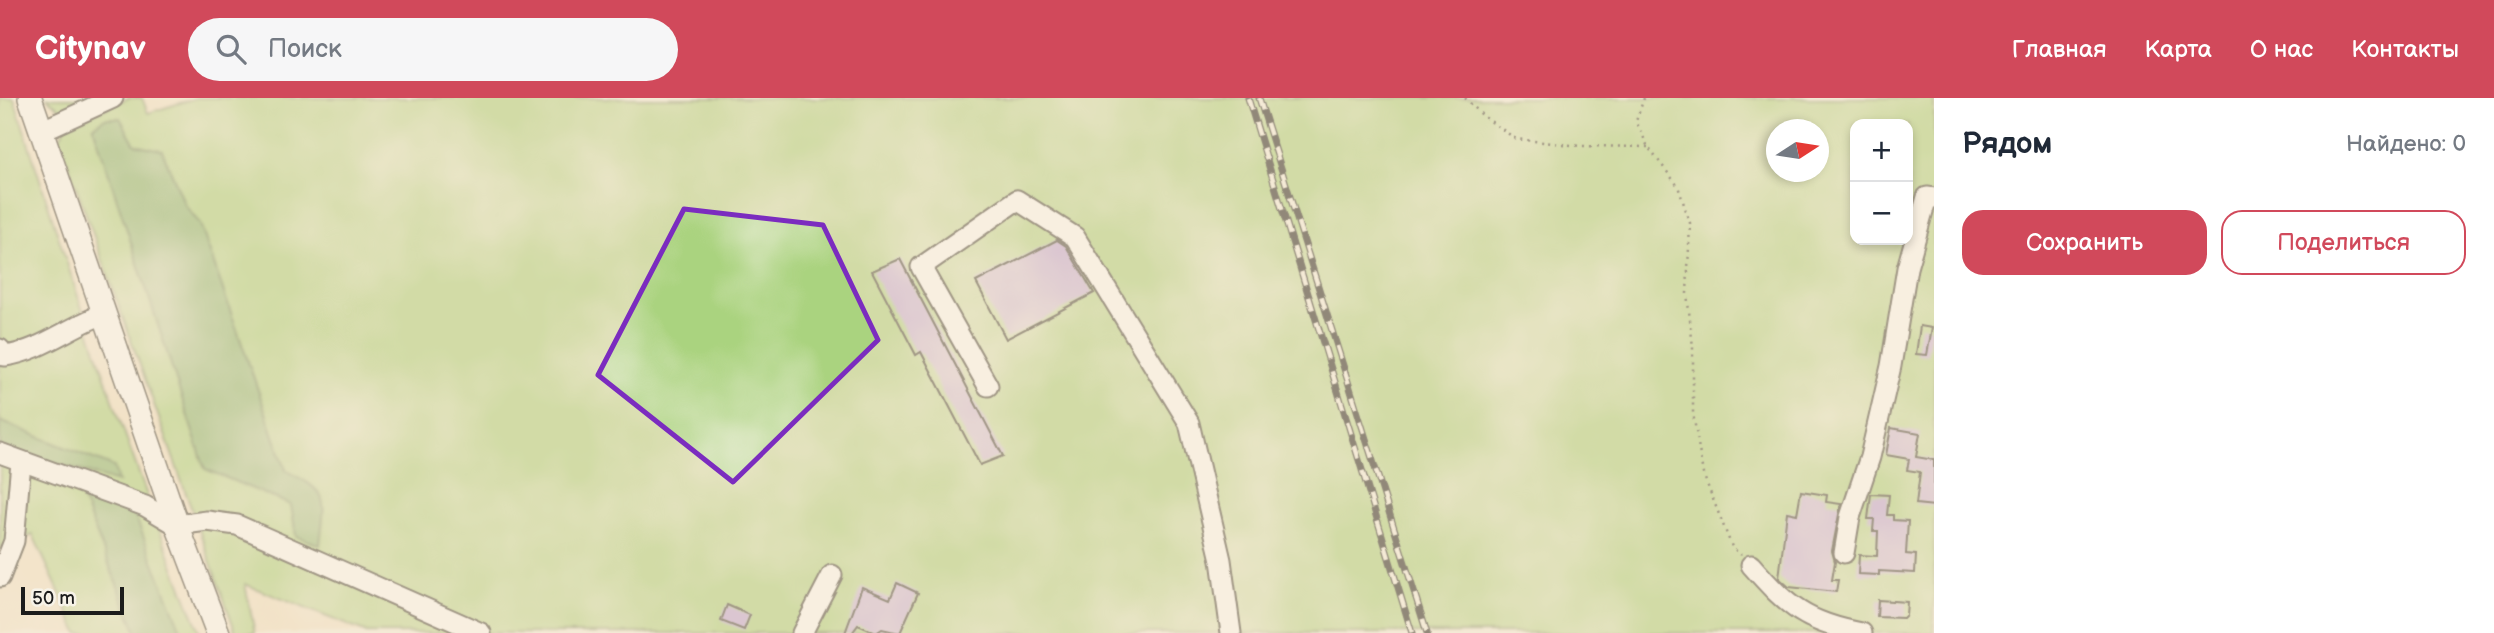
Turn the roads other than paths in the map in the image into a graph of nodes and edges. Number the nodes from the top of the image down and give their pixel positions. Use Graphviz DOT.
graph roads {
  1 [pos="30,98"];
  2 [pos="113,98"];
  3 [pos="41,131"];
  4 [pos="1934,198"];
  5 [pos="104,314"];
  6 [pos="0,349"];
  7 [pos="988,386"];
  8 [pos="0,453"];
  9 [pos="21,463"];
  10 [pos="177,525"];
  11 [pos="1844,552"];
  12 [pos="1751,565"];
  13 [pos="832,575"];
  14 [pos="0,577"];
  15 [pos="218,633"];
  16 [pos="481,633"];
  17 [pos="803,633"];
  18 [pos="1231,633"];
  19 [pos="1862,633"];
  1 -- 3 [label="main road"];
  2 -- 3 [label="street"];
  3 -- 5 [label="main road"];
  4 -- 11 [label="street"];
  5 -- 6 [label="street"];
  5 -- 10 [label="main road"];
  7 -- 18 [label="street"];
  8 -- 9 [label="street"];
  9 -- 10 [label="street"];
  9 -- 14 [label="street"];
  10 -- 15 [label="main road"];
  10 -- 16 [label="street"];
  12 -- 19 [label="street"];
  13 -- 17 [label="street"];
}
